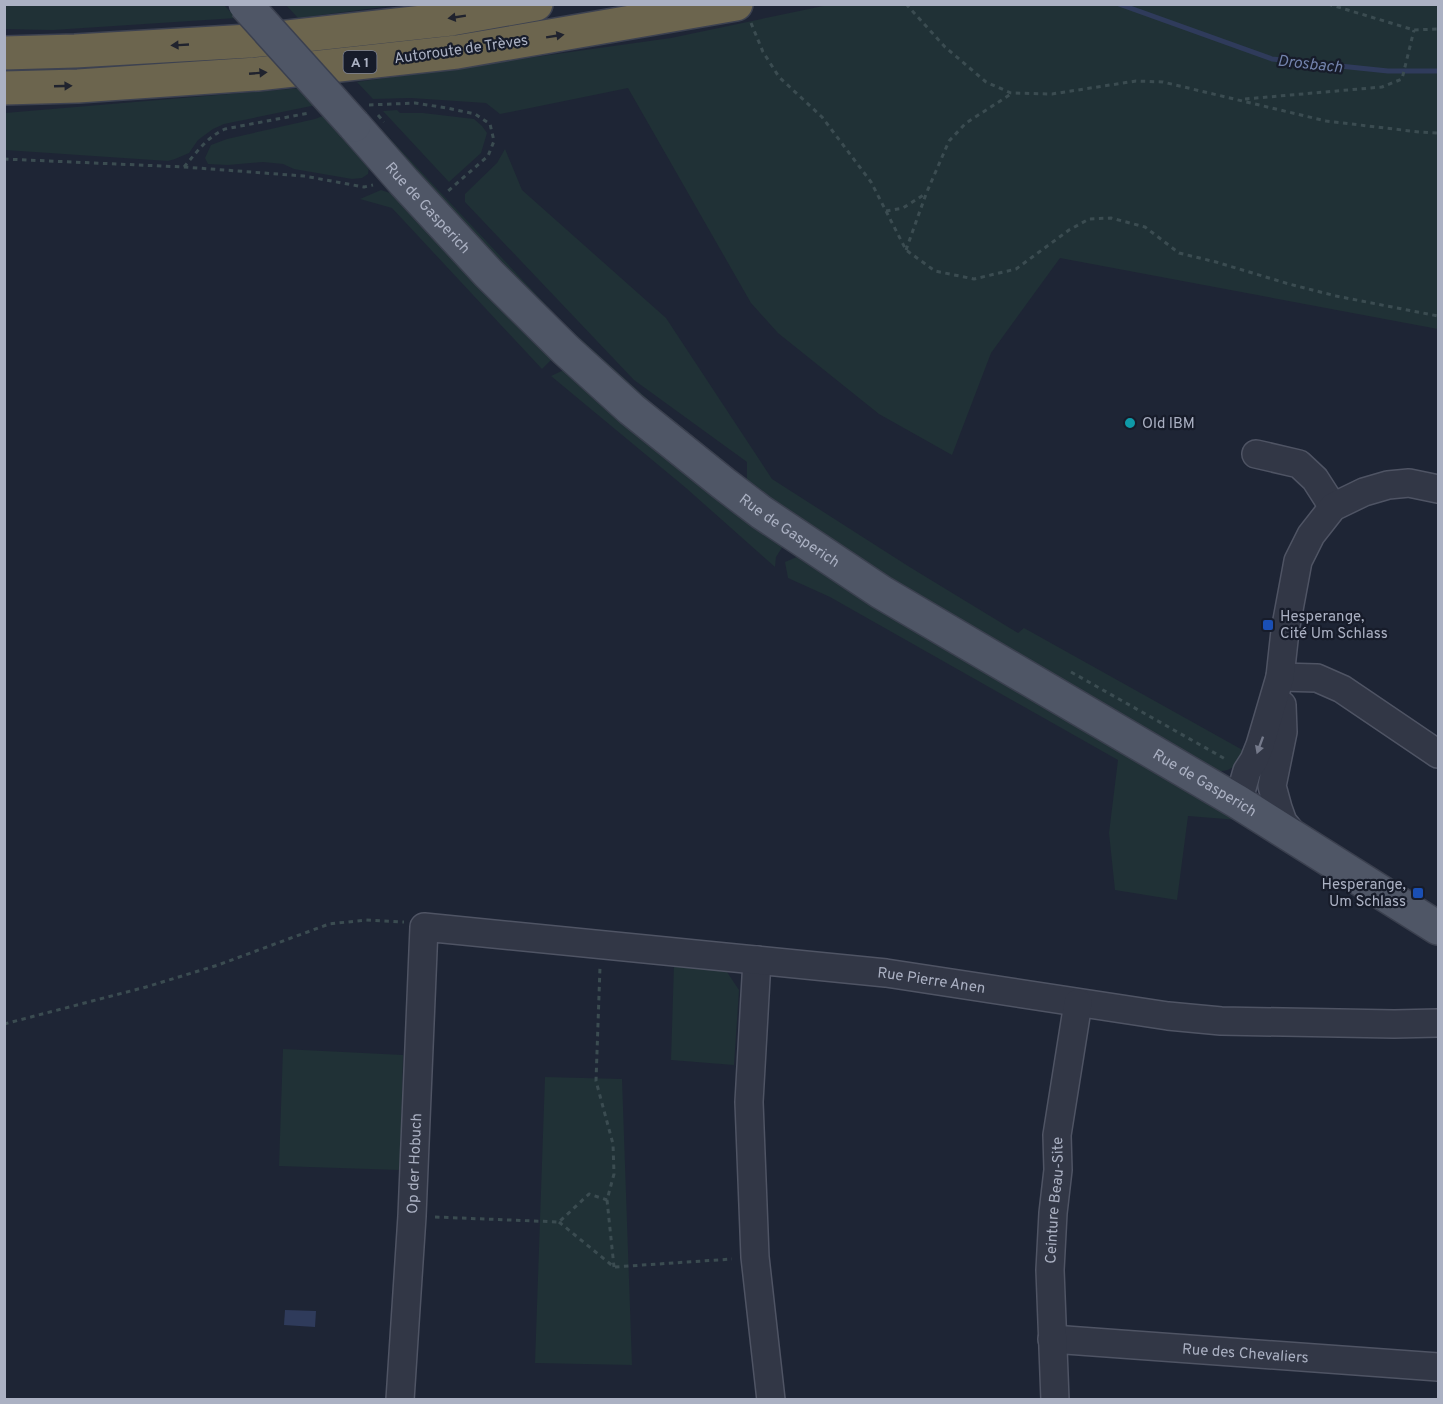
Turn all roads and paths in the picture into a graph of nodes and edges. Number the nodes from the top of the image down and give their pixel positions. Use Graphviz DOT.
graph roads {
  1 [pos="245,4"];
  2 [pos="536,4"];
  3 [pos="906,4"];
  4 [pos="1328,4"];
  5 [pos="732,9"];
  6 [pos="1438,29"];
  7 [pos="1414,30"];
  8 [pos="4,53"];
  9 [pos="4,88"];
  10 [pos="1011,93"];
  11 [pos="1240,100"];
  12 [pos="1438,133"];
  13 [pos="4,159"];
  14 [pos="404,182"];
  15 [pos="926,194"];
  16 [pos="886,211"];
  17 [pos="906,250"];
  18 [pos="1438,316"];
  19 [pos="1256,454"];
  20 [pos="1438,489"];
  21 [pos="1333,507"];
  22 [pos="1071,672"];
  23 [pos="1280,677"];
  24 [pos="1438,754"];
  25 [pos="1241,768"];
  26 [pos="1197,777"];
  27 [pos="1272,786"];
  28 [pos="1238,802"];
  29 [pos="1296,838"];
  30 [pos="414,925"];
  31 [pos="1438,928"];
  32 [pos="757,960"];
  33 [pos="600,963"];
  34 [pos="1078,1003"];
  35 [pos="1438,1023"];
  36 [pos="4,1024"];
  37 [pos="607,1200"];
  38 [pos="436,1217"];
  39 [pos="559,1222"];
  40 [pos="742,1258"];
  41 [pos="614,1267"];
  42 [pos="1052,1338"];
  43 [pos="1438,1367"];
  44 [pos="400,1400"];
  45 [pos="771,1400"];
  46 [pos="1055,1400"];
  1 -- 14 [label="main road, Rue de Gasperich, bridge"];
  2 -- 8 [label="highway, Autoroute de Trèves / A 1, one-way"];
  3 -- 10 [label="path"];
  4 -- 7 [label="path"];
  9 -- 5 [label="highway, Autoroute de Trèves / A 1, one-way"];
  5 -- 16 [label="path"];
  6 -- 7 [label="path"];
  7 -- 11 [label="path"];
  10 -- 11 [label="path"];
  10 -- 15 [label="path"];
  11 -- 12 [label="path"];
  13 -- 14 [label="path"];
  14 -- 26 [label="main road, Rue de Gasperich"];
  15 -- 16 [label="path"];
  15 -- 17 [label="path"];
  16 -- 17 [label="path"];
  17 -- 18 [label="path"];
  19 -- 21 [label="street"];
  20 -- 21 [label="street"];
  21 -- 23 [label="street"];
  22 -- 25 [label="path"];
  23 -- 24 [label="street"];
  23 -- 25 [label="street, one-way"];
  23 -- 27 [label="street"];
  25 -- 26 [label="street"];
  25 -- 28 [label="street"];
  26 -- 28 [label="main road, Rue de Gasperich"];
  27 -- 28 [label="street"];
  27 -- 29 [label="street"];
  28 -- 29 [label="main road, Rue de Gasperich"];
  29 -- 31 [label="main road, Rue de Gasperich"];
  30 -- 32 [label="street, Rue Pierre Anen"];
  30 -- 36 [label="path"];
  30 -- 44 [label="street, Op der Hobuch"];
  32 -- 34 [label="street, Rue Pierre Anen"];
  32 -- 45 [label="street"];
  33 -- 37 [label="path"];
  34 -- 35 [label="street, Rue Pierre Anen"];
  34 -- 42 [label="street, Ceinture Beau-Site"];
  37 -- 39 [label="path"];
  37 -- 41 [label="path"];
  38 -- 39 [label="path"];
  39 -- 41 [label="path"];
  40 -- 41 [label="path"];
  42 -- 43 [label="street, Rue des Chevaliers"];
  42 -- 46 [label="street, Ceinture Beau-Site"];
}
